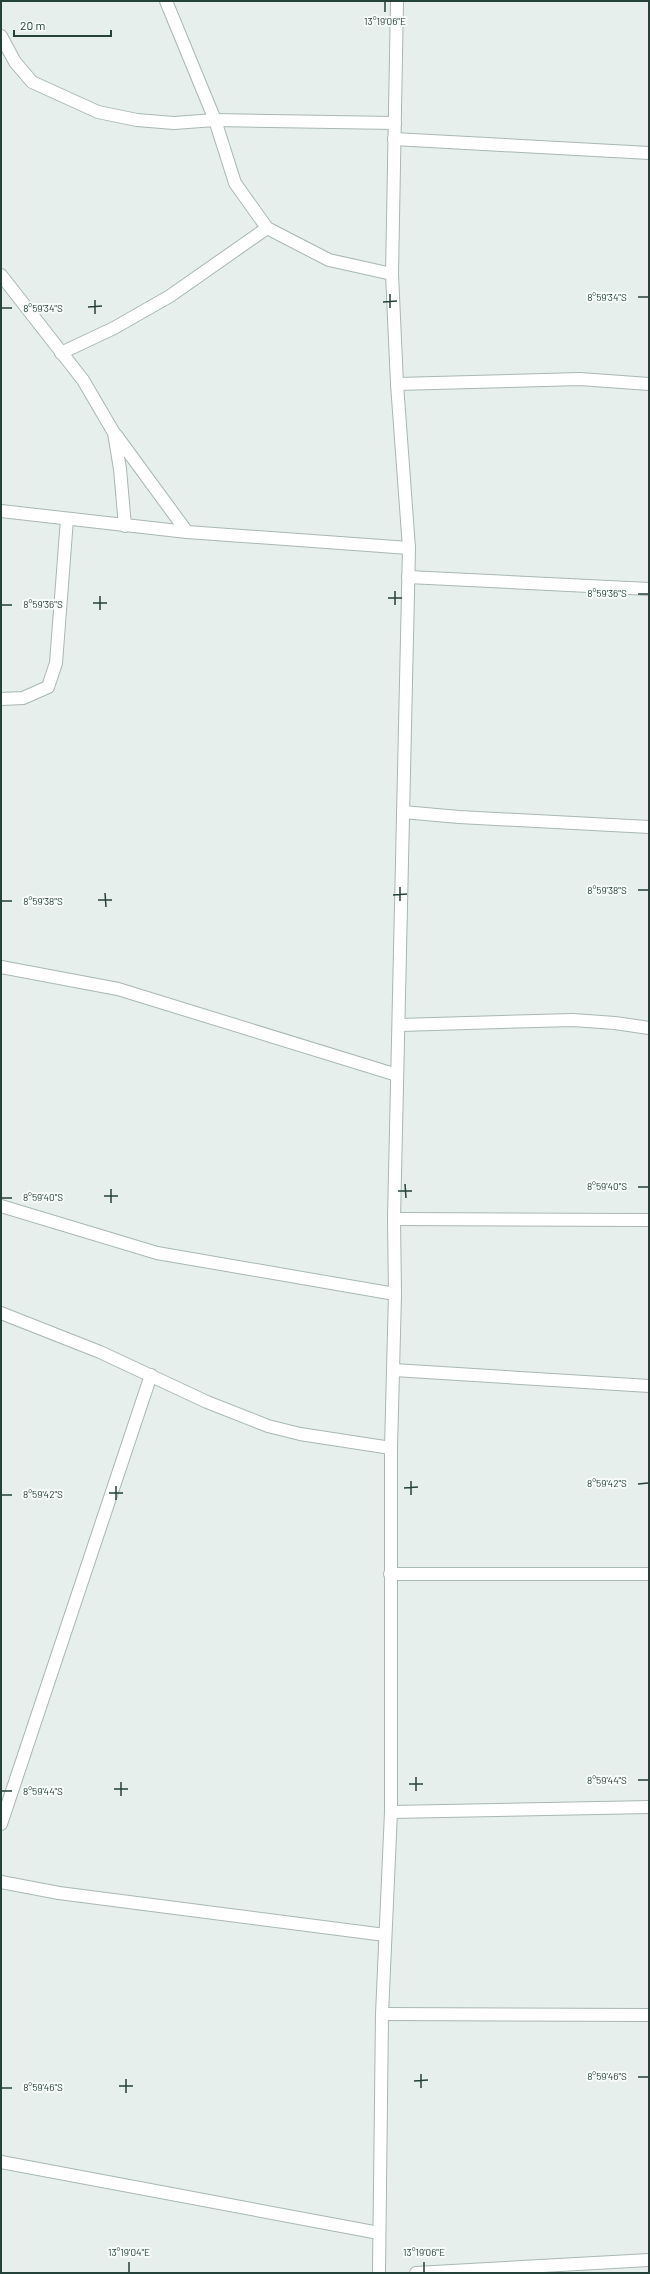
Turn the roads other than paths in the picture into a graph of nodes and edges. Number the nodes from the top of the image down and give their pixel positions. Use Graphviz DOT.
graph roads {
  1 [pos="166,1"];
  2 [pos="398,1"];
  3 [pos="1,36"];
  4 [pos="215,120"];
  5 [pos="395,123"];
  6 [pos="394,139"];
  7 [pos="649,153"];
  8 [pos="267,228"];
  9 [pos="392,274"];
  10 [pos="1,275"];
  11 [pos="61,353"];
  12 [pos="397,384"];
  13 [pos="649,384"];
  14 [pos="114,433"];
  15 [pos="1,511"];
  16 [pos="67,519"];
  17 [pos="124,526"];
  18 [pos="187,532"];
  19 [pos="409,548"];
  20 [pos="408,577"];
  21 [pos="649,589"];
  22 [pos="1,699"];
  23 [pos="403,812"];
  24 [pos="649,827"];
  25 [pos="1,967"];
  26 [pos="399,1025"];
  27 [pos="648,1027"];
  28 [pos="397,1075"];
  29 [pos="1,1206"];
  30 [pos="394,1219"];
  31 [pos="649,1220"];
  32 [pos="395,1294"];
  33 [pos="1,1313"];
  34 [pos="394,1370"];
  35 [pos="150,1375"];
  36 [pos="649,1386"];
  37 [pos="391,1448"];
  38 [pos="390,1574"];
  39 [pos="649,1574"];
  40 [pos="649,1807"];
  41 [pos="391,1812"];
  42 [pos="1,1824"];
  43 [pos="1,1882"];
  44 [pos="385,1935"];
  45 [pos="382,2014"];
  46 [pos="649,2015"];
  47 [pos="1,2162"];
  48 [pos="379,2233"];
  49 [pos="649,2260"];
  50 [pos="379,2273"];
  51 [pos="416,2273"];
  1 -- 4 [label="street"];
  2 -- 5 [label="street"];
  3 -- 4 [label="street"];
  4 -- 5 [label="street"];
  4 -- 8 [label="street"];
  5 -- 6 [label="street"];
  6 -- 7 [label="street"];
  6 -- 9 [label="street"];
  8 -- 9 [label="street"];
  8 -- 11 [label="street"];
  9 -- 12 [label="street"];
  10 -- 11 [label="street"];
  11 -- 14 [label="street"];
  12 -- 13 [label="street"];
  12 -- 19 [label="street"];
  14 -- 17 [label="street"];
  14 -- 18 [label="street"];
  15 -- 16 [label="street"];
  16 -- 17 [label="street"];
  16 -- 22 [label="street"];
  17 -- 18 [label="street"];
  18 -- 19 [label="street"];
  19 -- 20 [label="street"];
  20 -- 21 [label="street"];
  20 -- 23 [label="street"];
  23 -- 24 [label="street"];
  23 -- 26 [label="street"];
  25 -- 28 [label="street"];
  26 -- 27 [label="street"];
  26 -- 28 [label="street"];
  28 -- 30 [label="street"];
  29 -- 32 [label="street"];
  30 -- 31 [label="street"];
  30 -- 32 [label="street"];
  32 -- 34 [label="street"];
  33 -- 35 [label="street"];
  34 -- 36 [label="street"];
  34 -- 37 [label="street"];
  35 -- 37 [label="street"];
  35 -- 42 [label="street"];
  37 -- 38 [label="street"];
  38 -- 39 [label="street"];
  38 -- 41 [label="street"];
  40 -- 41 [label="street"];
  41 -- 44 [label="street"];
  43 -- 44 [label="street"];
  44 -- 45 [label="street"];
  45 -- 46 [label="street"];
  45 -- 48 [label="street"];
  47 -- 48 [label="street"];
  48 -- 50 [label="street"];
  49 -- 51 [label="street"];
}
